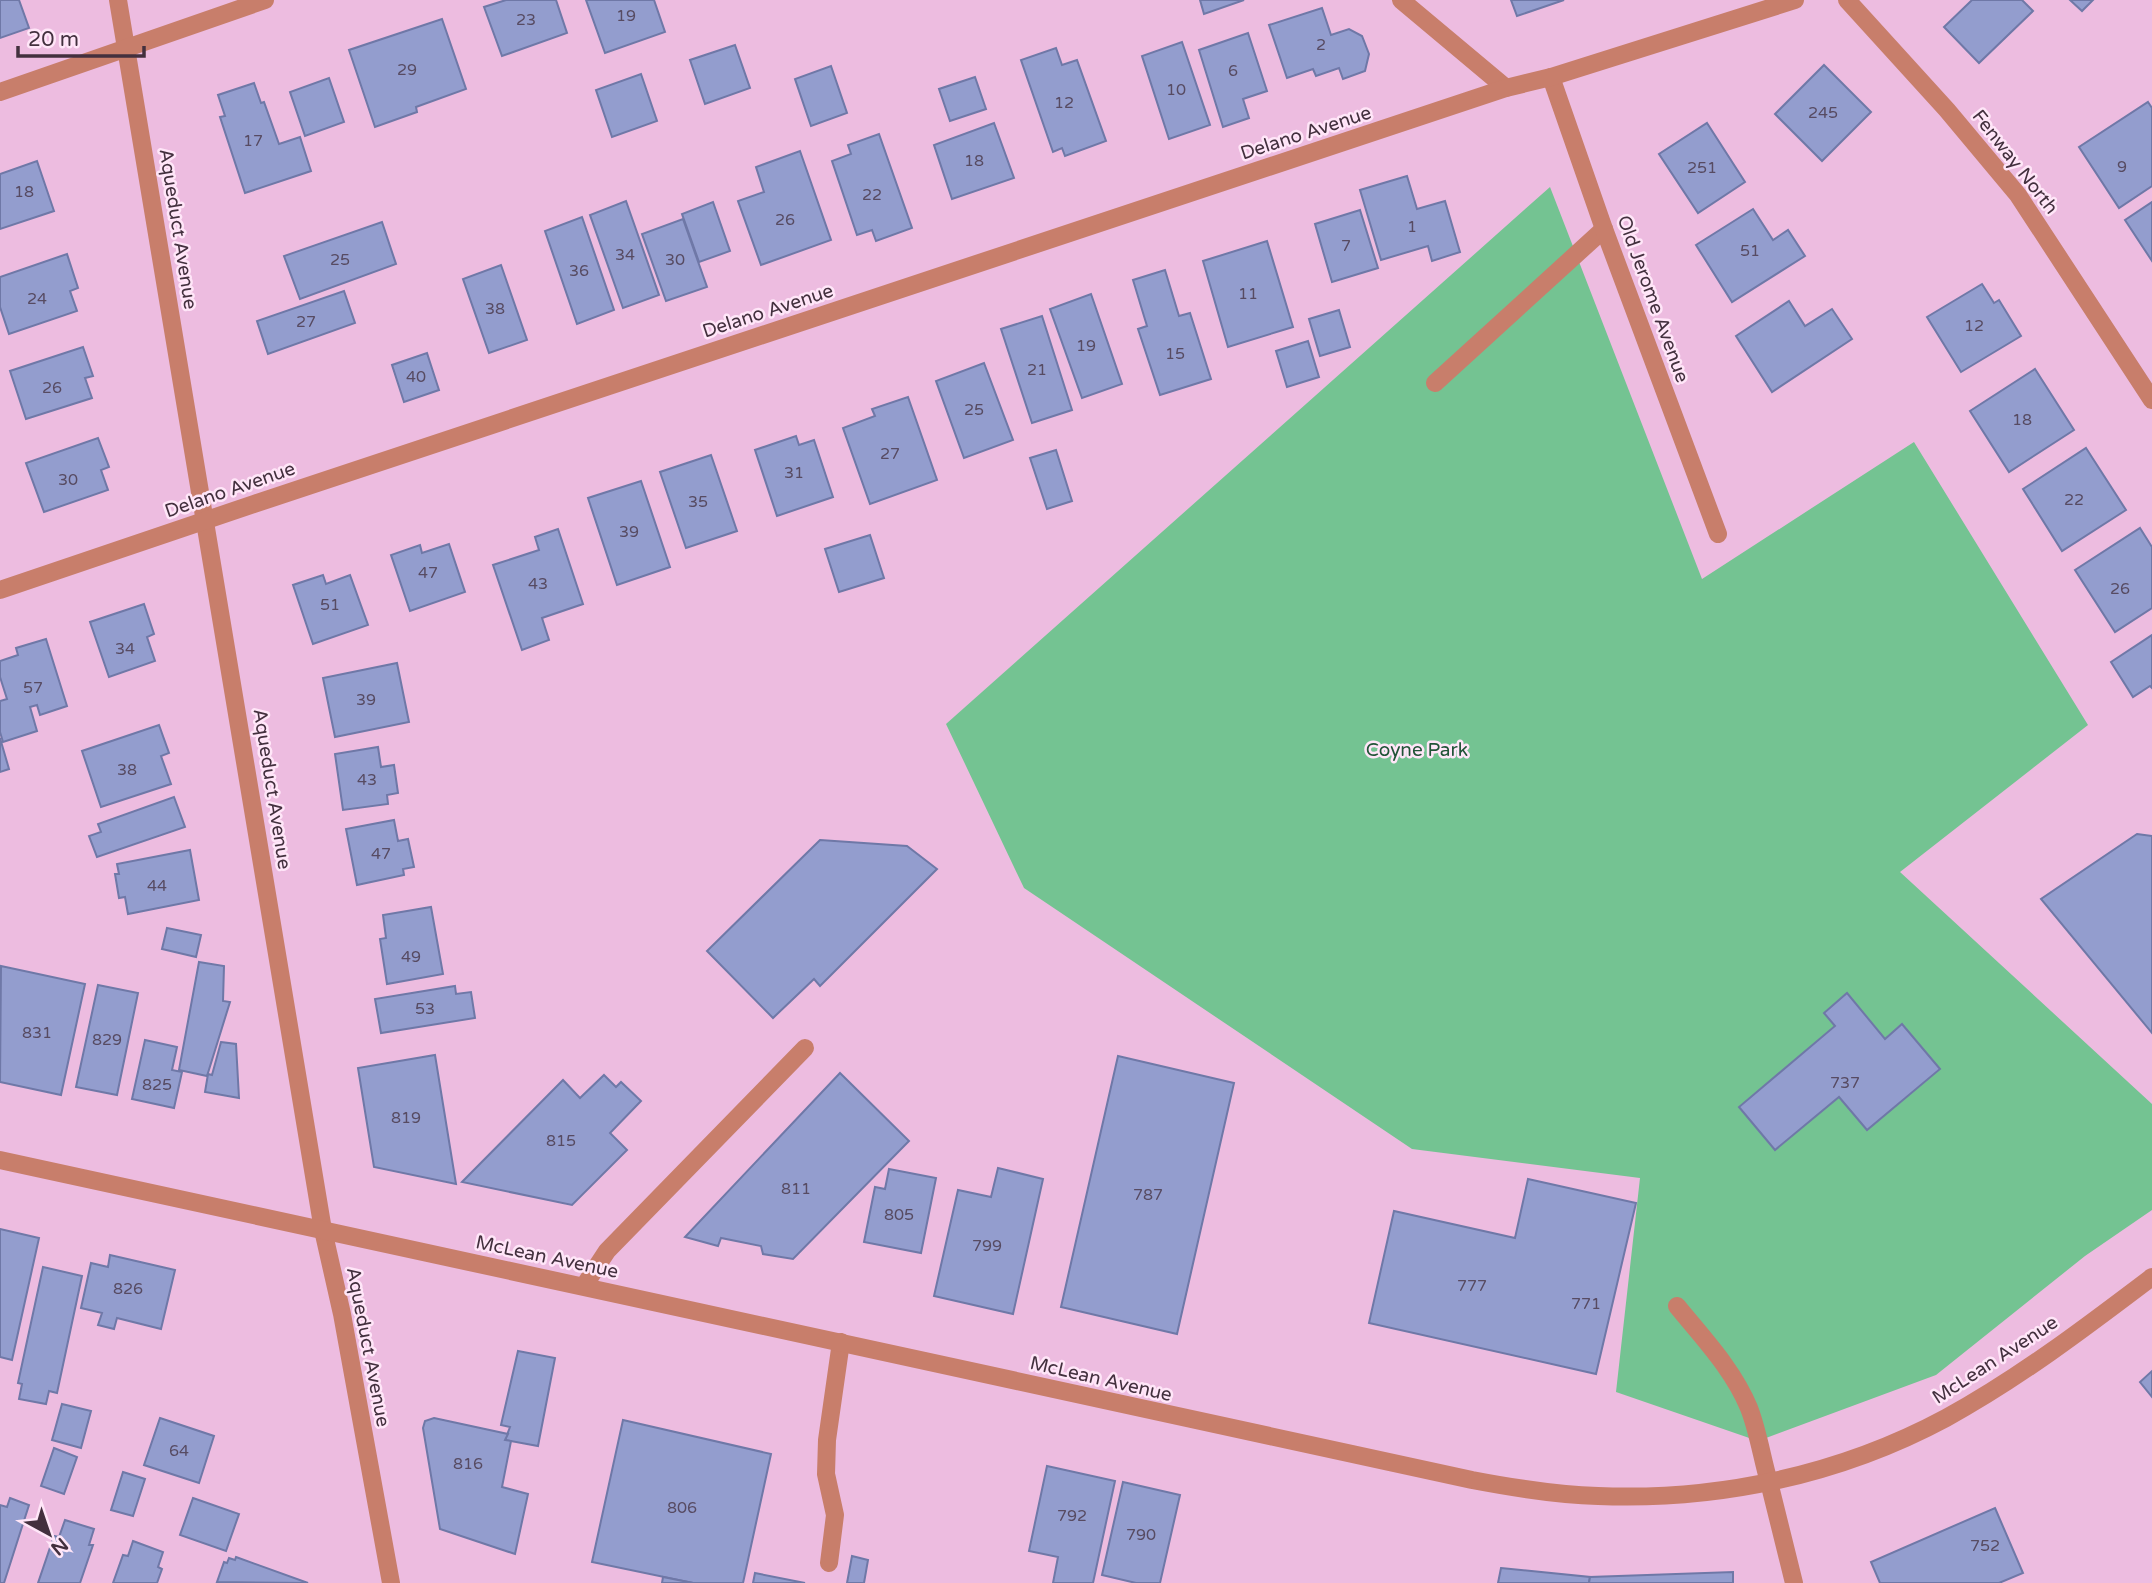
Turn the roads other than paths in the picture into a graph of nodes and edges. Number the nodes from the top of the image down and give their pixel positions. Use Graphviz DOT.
graph roads {
  1 [pos="118,0"];
  2 [pos="265,0"];
  3 [pos="1401,0"];
  4 [pos="1795,0"];
  5 [pos="1847,0"];
  6 [pos="127,49"];
  7 [pos="1550,78"];
  8 [pos="1506,88"];
  9 [pos="0,92"];
  10 [pos="1604,229"];
  11 [pos="1435,383"];
  12 [pos="2152,400"];
  13 [pos="205,521"];
  14 [pos="1718,534"];
  15 [pos="0,590"];
  16 [pos="805,1048"];
  17 [pos="0,1160"];
  18 [pos="323,1230"];
  19 [pos="2152,1277"];
  20 [pos="584,1286"];
  21 [pos="1676,1306"];
  22 [pos="841,1342"];
  23 [pos="1769,1482"];
  24 [pos="829,1563"];
  25 [pos="391,1583"];
  26 [pos="1794,1583"];
  1 -- 6 [label="street, Aqueduct Avenue"];
  2 -- 6 [label="street"];
  3 -- 8 [label="street"];
  4 -- 7 [label="street, Delano Avenue"];
  5 -- 12 [label="street, Fenway North"];
  6 -- 9 [label="street"];
  6 -- 13 [label="street, Aqueduct Avenue"];
  7 -- 8 [label="street, Delano Avenue"];
  7 -- 10 [label="street, Old Jerome Avenue"];
  8 -- 13 [label="street, Delano Avenue"];
  10 -- 11 [label="street"];
  10 -- 14 [label="street, Old Jerome Avenue"];
  13 -- 15 [label="street, Delano Avenue"];
  13 -- 18 [label="street, Aqueduct Avenue"];
  16 -- 20 [label="street"];
  17 -- 18 [label="street, McLean Avenue"];
  18 -- 20 [label="street, McLean Avenue"];
  18 -- 25 [label="street, Aqueduct Avenue"];
  19 -- 23 [label="street, McLean Avenue"];
  20 -- 22 [label="street, McLean Avenue"];
  21 -- 23 [label="street"];
  22 -- 23 [label="street, McLean Avenue"];
  22 -- 24 [label="street"];
  23 -- 26 [label="street"];
}
